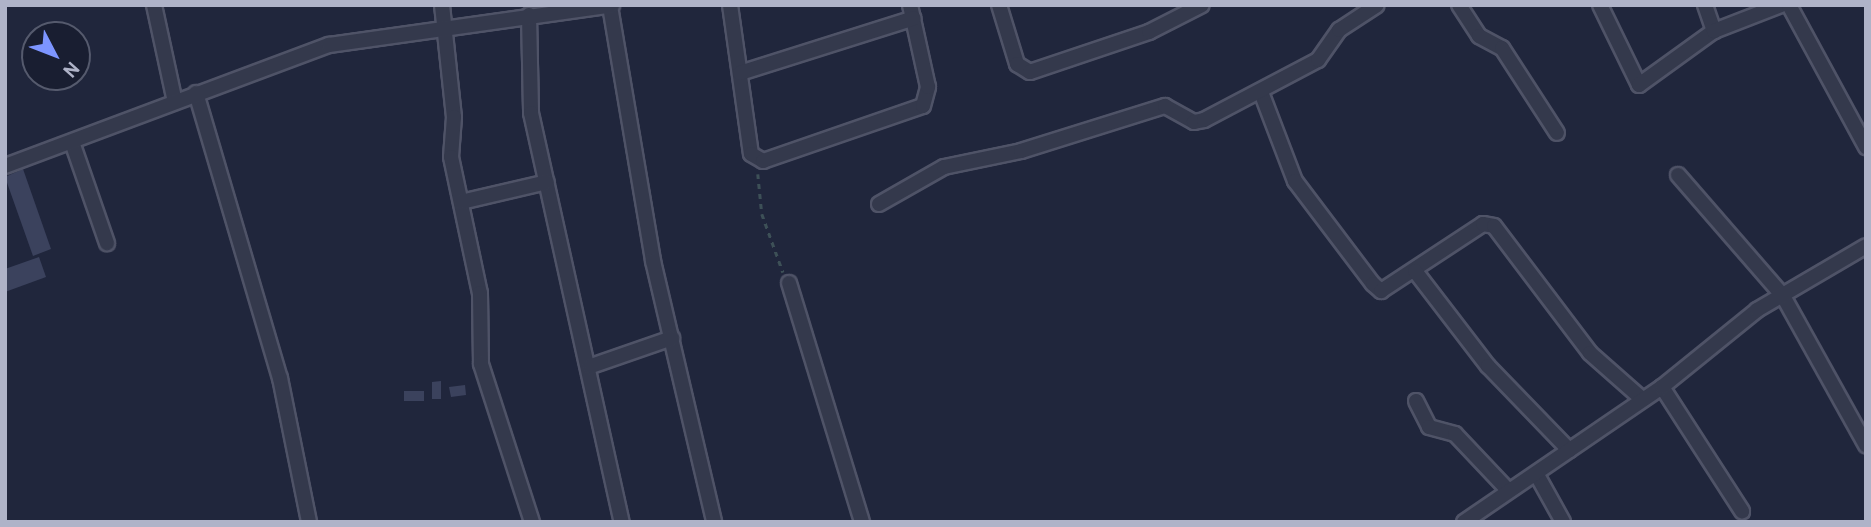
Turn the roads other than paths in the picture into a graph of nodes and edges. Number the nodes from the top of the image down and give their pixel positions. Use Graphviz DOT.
graph roads {
  1 [pos="154,5"];
  2 [pos="442,5"];
  3 [pos="611,5"];
  4 [pos="730,5"];
  5 [pos="999,5"];
  6 [pos="1202,5"];
  7 [pos="1377,5"];
  8 [pos="1459,5"];
  9 [pos="1600,5"];
  10 [pos="1705,5"];
  11 [pos="1781,5"];
  12 [pos="1790,5"];
  13 [pos="912,11"];
  14 [pos="529,15"];
  15 [pos="446,28"];
  16 [pos="1714,32"];
  17 [pos="740,73"];
  18 [pos="1261,92"];
  19 [pos="196,93"];
  20 [pos="175,102"];
  21 [pos="1557,133"];
  22 [pos="73,145"];
  23 [pos="1866,148"];
  24 [pos="5,166"];
  25 [pos="1678,175"];
  26 [pos="547,182"];
  27 [pos="461,202"];
  28 [pos="879,204"];
  29 [pos="107,243"];
  30 [pos="1865,248"];
  31 [pos="1415,271"];
  32 [pos="789,284"];
  33 [pos="1783,296"];
  34 [pos="672,338"];
  35 [pos="591,366"];
  36 [pos="1662,387"];
  37 [pos="1641,398"];
  38 [pos="1416,401"];
  39 [pos="1866,445"];
  40 [pos="1569,450"];
  41 [pos="1537,475"];
  42 [pos="1508,490"];
  43 [pos="1742,511"];
  44 [pos="309,522"];
  45 [pos="532,522"];
  46 [pos="622,522"];
  47 [pos="714,522"];
  48 [pos="862,522"];
  49 [pos="1464,522"];
  50 [pos="1563,522"];
  1 -- 20 [label="street"];
  2 -- 15 [label="street"];
  3 -- 14 [label="street"];
  3 -- 34 [label="street"];
  4 -- 17 [label="street"];
  5 -- 6 [label="street"];
  7 -- 18 [label="street"];
  8 -- 21 [label="street"];
  9 -- 16 [label="street"];
  10 -- 16 [label="street"];
  11 -- 16 [label="street"];
  12 -- 23 [label="street"];
  13 -- 17 [label="street"];
  13 -- 17 [label="street"];
  14 -- 15 [label="street"];
  14 -- 26 [label="street"];
  15 -- 19 [label="street"];
  15 -- 27 [label="street"];
  18 -- 28 [label="street"];
  18 -- 31 [label="street"];
  19 -- 20 [label="street"];
  19 -- 44 [label="street"];
  20 -- 22 [label="street"];
  22 -- 24 [label="street"];
  22 -- 29 [label="street"];
  25 -- 33 [label="street"];
  26 -- 27 [label="street"];
  26 -- 35 [label="street"];
  27 -- 45 [label="street"];
  30 -- 33 [label="street"];
  31 -- 37 [label="street"];
  31 -- 40 [label="street"];
  32 -- 48 [label="street"];
  33 -- 36 [label="street"];
  33 -- 39 [label="street"];
  34 -- 35 [label="street"];
  34 -- 47 [label="street"];
  35 -- 46 [label="street"];
  36 -- 37 [label="street"];
  36 -- 43 [label="street"];
  37 -- 40 [label="street"];
  38 -- 42 [label="street"];
  40 -- 41 [label="street"];
  41 -- 42 [label="street"];
  41 -- 50 [label="street"];
  42 -- 49 [label="street"];
}
